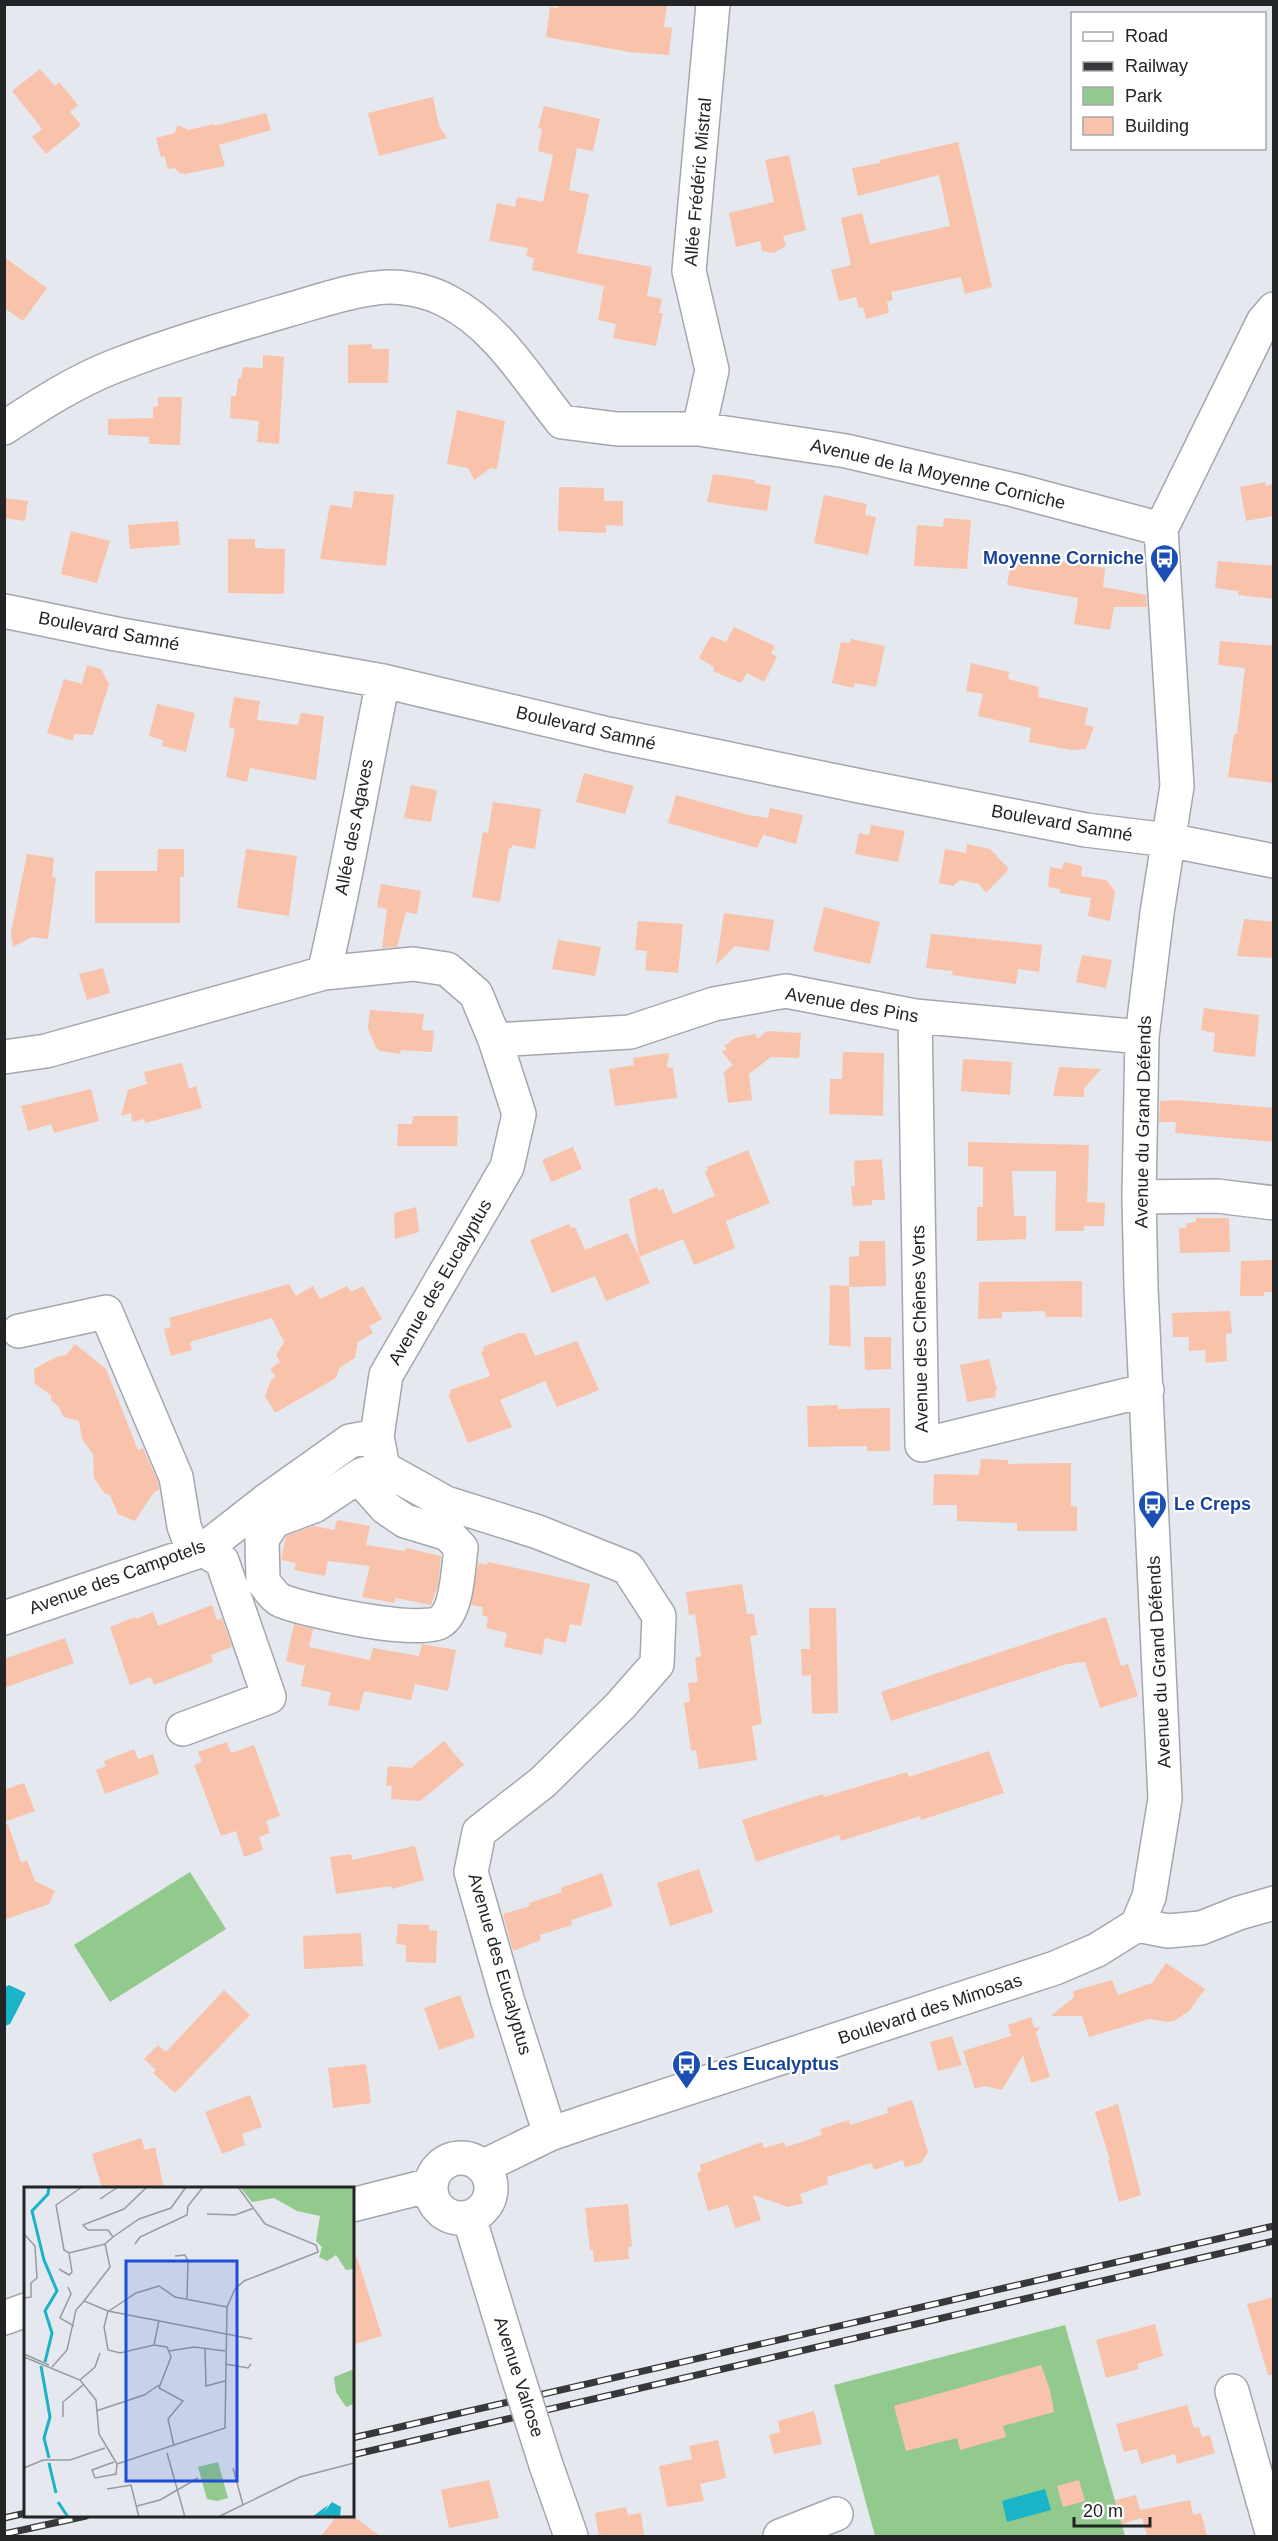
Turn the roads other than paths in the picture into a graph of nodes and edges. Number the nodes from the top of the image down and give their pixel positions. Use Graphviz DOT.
graph roads {
  1 [pos="713,4"];
  2 [pos="1274,309"];
  3 [pos="4,428"];
  4 [pos="699,429"];
  5 [pos="1161,529"];
  6 [pos="4,610"];
  7 [pos="383,681"];
  8 [pos="1168,840"];
  9 [pos="1274,861"];
  10 [pos="324,973"];
  11 [pos="915,1017"];
  12 [pos="1142,1037"];
  13 [pos="495,1040"];
  14 [pos="4,1057"];
  15 [pos="1140,1197"];
  16 [pos="1274,1203"];
  17 [pos="19,1331"];
  18 [pos="1147,1390"];
  19 [pos="377,1436"];
  20 [pos="372,1472"];
  21 [pos="198,1551"];
  22 [pos="4,1618"];
  23 [pos="183,1729"];
  24 [pos="1274,1903"];
  25 [pos="1137,1925"];
  26 [pos="550,2134"];
  27 [pos="482,2167"];
  28 [pos="431,2185"];
  29 [pos="354,2204"];
  30 [pos="469,2217"];
  31 [pos="1232,2391"];
  32 [pos="836,2514"];
  33 [pos="571,2536"];
  34 [pos="780,2536"];
  35 [pos="1273,2536"];
  1 -- 4 [label="street, Allée Frédéric Mistral"];
  2 -- 5 [label="street, Avenue du Grand Défends"];
  3 -- 4 [label="street, Avenue de la Moyenne Corniche"];
  4 -- 5 [label="street, Avenue de la Moyenne Corniche"];
  5 -- 8 [label="street, Avenue du Grand Défends"];
  6 -- 7 [label="street, Boulevard Samné"];
  7 -- 8 [label="street, Boulevard Samné"];
  7 -- 10 [label="street, Allée des Agaves"];
  8 -- 9 [label="street, Boulevard Samné"];
  8 -- 12 [label="street, Avenue du Grand Défends"];
  10 -- 13 [label="street, Avenue des Eucalyptus"];
  10 -- 14 [label="street, Avenue des Eucalyptus"];
  11 -- 12 [label="street, Avenue des Pins"];
  11 -- 13 [label="street, Avenue des Pins"];
  11 -- 18 [label="street, Avenue des Chênes Verts"];
  12 -- 15 [label="street, Avenue du Grand Défends"];
  13 -- 19 [label="street, Avenue des Eucalyptus"];
  15 -- 16 [label="street"];
  15 -- 18 [label="street, Avenue du Grand Défends"];
  17 -- 21 [label="street"];
  18 -- 25 [label="street, Avenue du Grand Défends"];
  19 -- 20 [label="street, Avenue des Eucalyptus"];
  19 -- 21 [label="street, Avenue des Campotels"];
  20 -- 20 [label="street"];
  20 -- 26 [label="street, Avenue des Eucalyptus"];
  21 -- 22 [label="street, Avenue des Campotels"];
  21 -- 23 [label="street"];
  24 -- 25 [label="street"];
  25 -- 26 [label="street, Boulevard des Mimosas"];
  26 -- 27 [label="street, Boulevard des Mimosas"];
  27 -- 28 [label="street"];
  27 -- 30 [label="street"];
  28 -- 29 [label="street"];
  28 -- 30 [label="street"];
  30 -- 33 [label="street, Avenue Valrose, bridge"];
  31 -- 35 [label="street"];
  32 -- 34 [label="street"];
}
